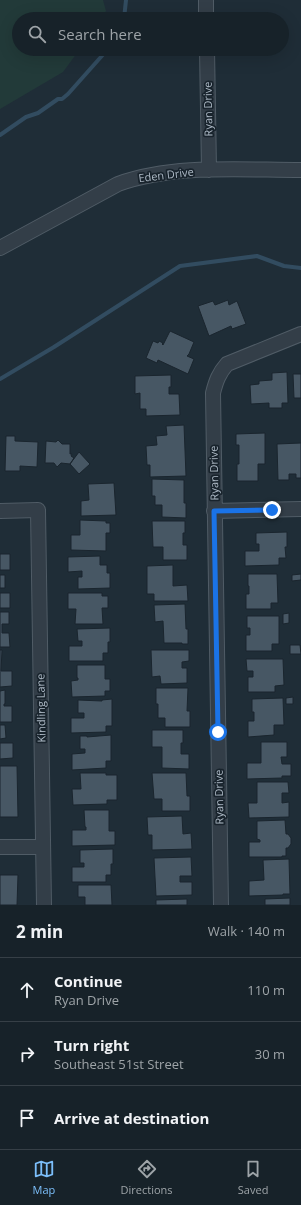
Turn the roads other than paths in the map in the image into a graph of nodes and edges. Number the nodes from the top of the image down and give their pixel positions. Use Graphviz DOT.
graph roads {
  1 [pos="206,0"];
  2 [pos="206,12"];
  3 [pos="206,56"];
  4 [pos="209,170"];
  5 [pos="301,170"];
  6 [pos="0,248"];
  7 [pos="301,334"];
  8 [pos="301,509"];
  9 [pos="0,511"];
  10 [pos="214,511"];
  11 [pos="0,847"];
  12 [pos="43,847"];
  13 [pos="44,905"];
  14 [pos="220,905"];
  1 -- 2 [label="street"];
  3 -- 4 [label="street, Ryan Drive"];
  4 -- 5 [label="street, Eden Drive"];
  4 -- 6 [label="street, Eden Drive"];
  7 -- 10 [label="street, Ryan Drive"];
  8 -- 10 [label="street"];
  9 -- 12 [label="street, Kindling Lane"];
  10 -- 14 [label="street, Ryan Drive"];
  11 -- 12 [label="street"];
  12 -- 13 [label="street, Kindling Lane"];
}
